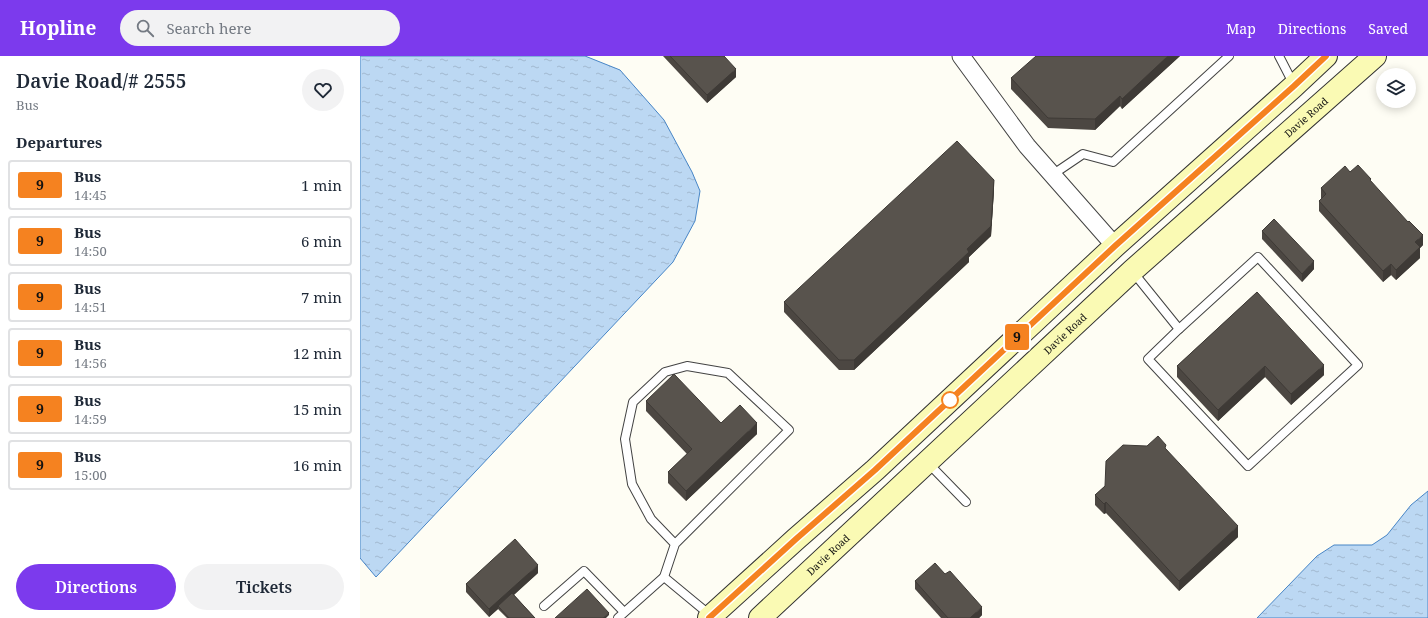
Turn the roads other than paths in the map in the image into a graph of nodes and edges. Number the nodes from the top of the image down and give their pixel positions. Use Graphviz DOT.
graph roads {
  1 [pos="961,56"];
  2 [pos="1230,56"];
  3 [pos="1279,56"];
  4 [pos="1326,56"];
  5 [pos="1375,56"];
  6 [pos="1294,86"];
  7 [pos="1052,175"];
  8 [pos="1115,246"];
  9 [pos="1132,271"];
  10 [pos="1179,329"];
  11 [pos="927,463"];
  12 [pos="966,502"];
  13 [pos="675,544"];
  14 [pos="664,577"];
  15 [pos="544,606"];
  16 [pos="621,615"];
  17 [pos="711,617"];
  18 [pos="760,618"];
  1 -- 7 [label="street"];
  2 -- 7 [label="lane"];
  3 -- 6 [label="lane"];
  4 -- 6 [label="main road"];
  5 -- 9 [label="main road, Davie Road"];
  6 -- 8 [label="main road"];
  7 -- 8 [label="street"];
  8 -- 17 [label="main road"];
  9 -- 10 [label="lane"];
  9 -- 11 [label="main road, Davie Road"];
  10 -- 10 [label="lane"];
  11 -- 12 [label="lane"];
  11 -- 18 [label="main road, Davie Road"];
  13 -- 13 [label="lane"];
  13 -- 14 [label="lane"];
  14 -- 16 [label="lane"];
  14 -- 17 [label="lane"];
  15 -- 16 [label="lane"];
}
